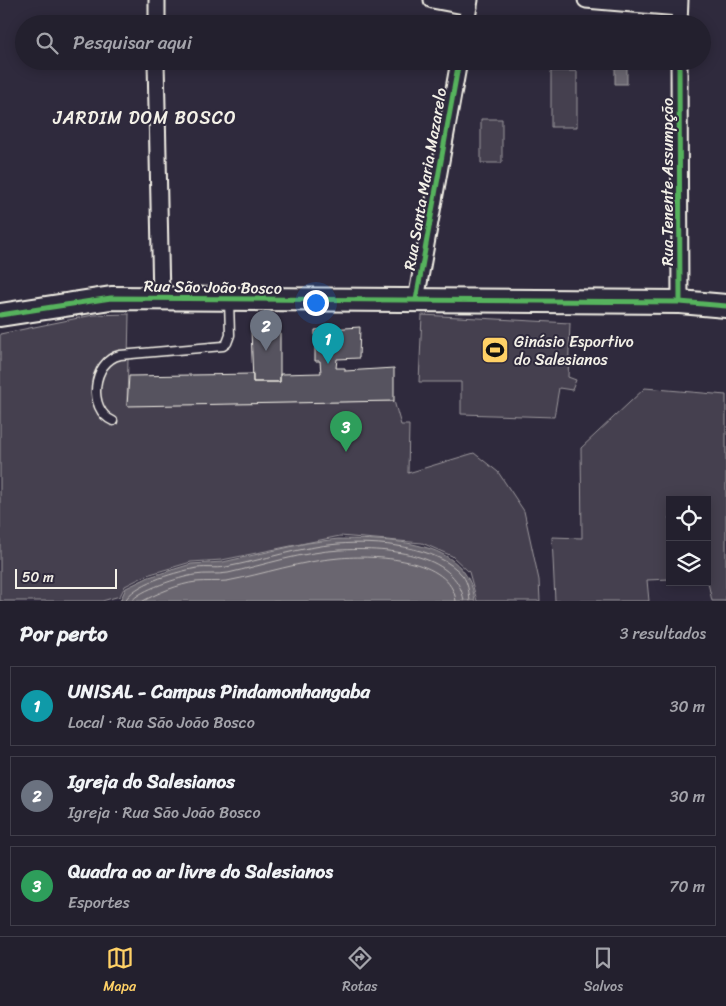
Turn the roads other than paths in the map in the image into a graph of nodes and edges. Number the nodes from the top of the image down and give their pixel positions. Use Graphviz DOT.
graph roads {
  1 [pos="157,0"];
  2 [pos="432,0"];
  3 [pos="586,0"];
  4 [pos="469,4"];
  5 [pos="679,4"];
  6 [pos="156,15"];
  7 [pos="156,70"];
  8 [pos="457,70"];
  9 [pos="679,70"];
  10 [pos="162,298"];
  11 [pos="229,300"];
  12 [pos="416,300"];
  13 [pos="680,302"];
  14 [pos="726,306"];
  15 [pos="0,315"];
  16 [pos="113,421"];
  1 -- 6 [label="street"];
  2 -- 4 [label="street"];
  3 -- 5 [label="street"];
  7 -- 10 [label="street"];
  8 -- 12 [label="street, Rua Santa Maria Mazarelo"];
  9 -- 13 [label="street, Rua Tenente Assumpção"];
  10 -- 11 [label="main road, Rua São João Bosco"];
  10 -- 15 [label="main road, Rua São João Bosco"];
  11 -- 12 [label="main road, Rua São João Bosco"];
  11 -- 16 [label="lane"];
  12 -- 13 [label="main road, Rua São João Bosco"];
  13 -- 14 [label="main road, Rua São João Bosco"];
}
